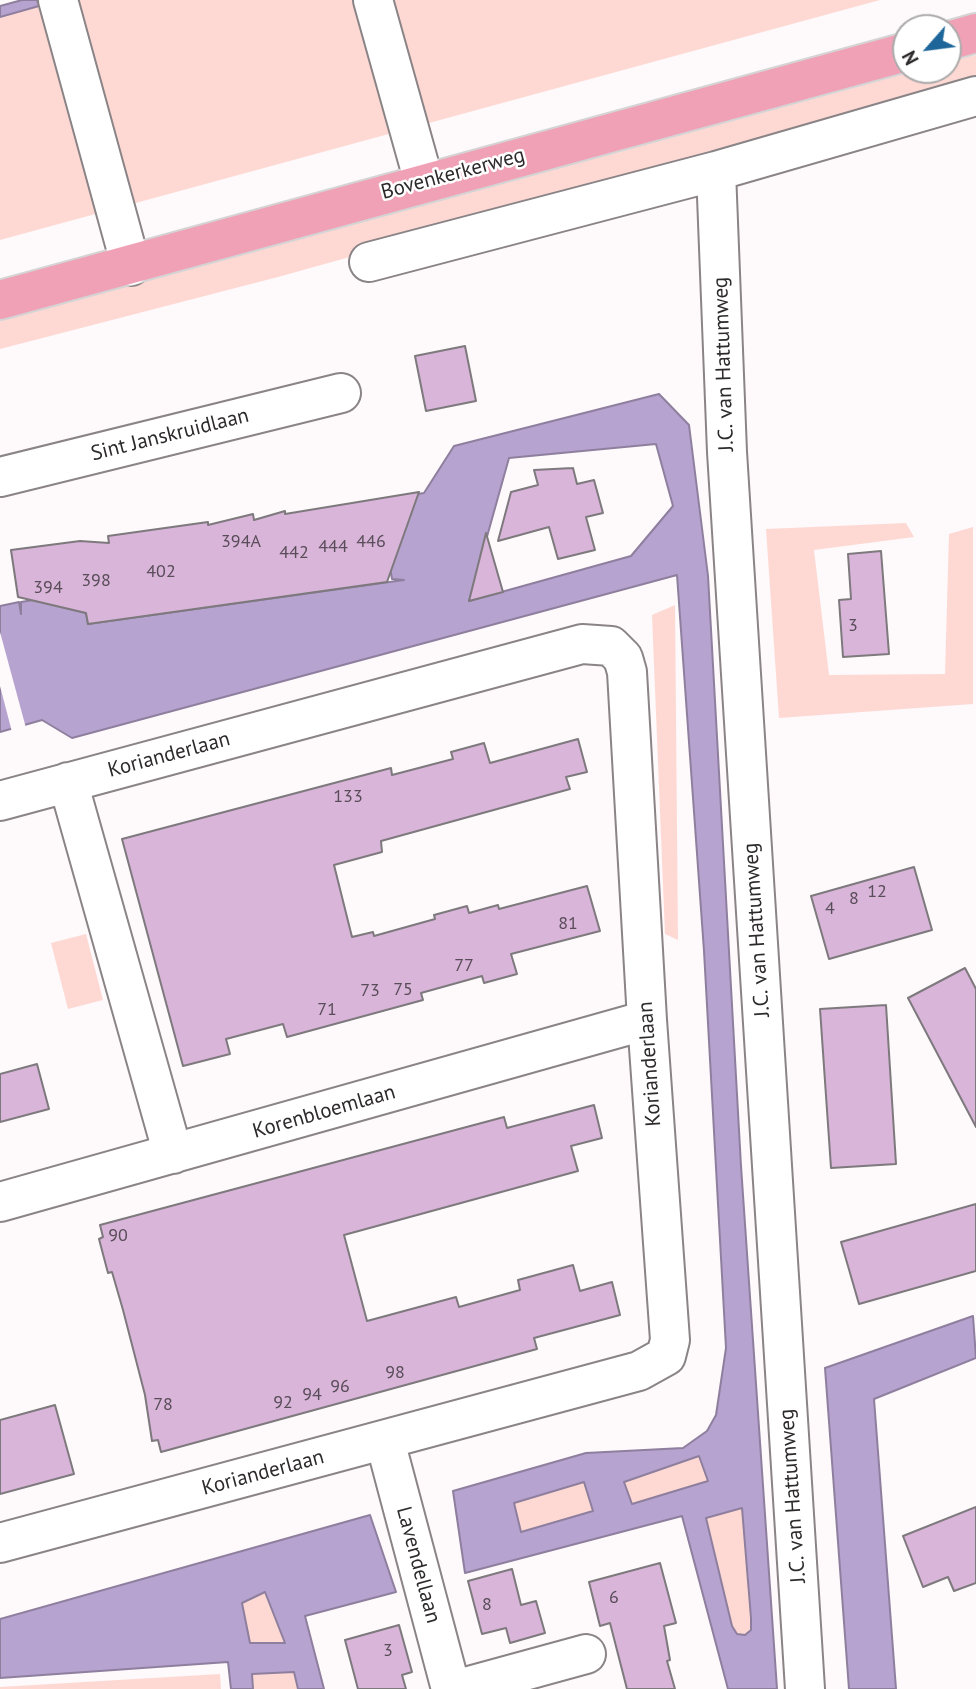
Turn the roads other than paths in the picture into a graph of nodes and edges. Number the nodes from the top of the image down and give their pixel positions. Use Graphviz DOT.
graph roads {
  1 [pos="58,0"];
  2 [pos="373,0"];
  3 [pos="892,56"];
  4 [pos="976,96"];
  5 [pos="716,171"];
  6 [pos="424,182"];
  7 [pos="369,262"];
  8 [pos="131,266"];
  9 [pos="0,300"];
  10 [pos="341,393"];
  11 [pos="0,477"];
  12 [pos="68,782"];
  13 [pos="0,801"];
  14 [pos="647,1020"];
  15 [pos="173,1154"];
  16 [pos="0,1202"];
  17 [pos="385,1441"];
  18 [pos="0,1543"];
  19 [pos="586,1654"];
  20 [pos="450,1689"];
  21 [pos="458,1689"];
  22 [pos="805,1689"];
  1 -- 8 [label="street"];
  2 -- 6 [label="street"];
  3 -- 6 [label="main road, Bovenkerkerweg"];
  4 -- 5 [label="street"];
  5 -- 7 [label="street"];
  5 -- 22 [label="street, J.C. van Hattumweg"];
  6 -- 8 [label="main road, Bovenkerkerweg"];
  8 -- 9 [label="main road, Bovenkerkerweg"];
  10 -- 11 [label="street, Sint Janskruidlaan"];
  12 -- 13 [label="street, Korianderlaan"];
  12 -- 14 [label="street, Korianderlaan"];
  12 -- 15 [label="street"];
  14 -- 15 [label="street, Korenbloemlaan"];
  14 -- 17 [label="street, Korianderlaan"];
  15 -- 16 [label="street, Korenbloemlaan"];
  17 -- 18 [label="street, Korianderlaan"];
  17 -- 20 [label="street, Lavendellaan"];
  19 -- 21 [label="street"];
}
